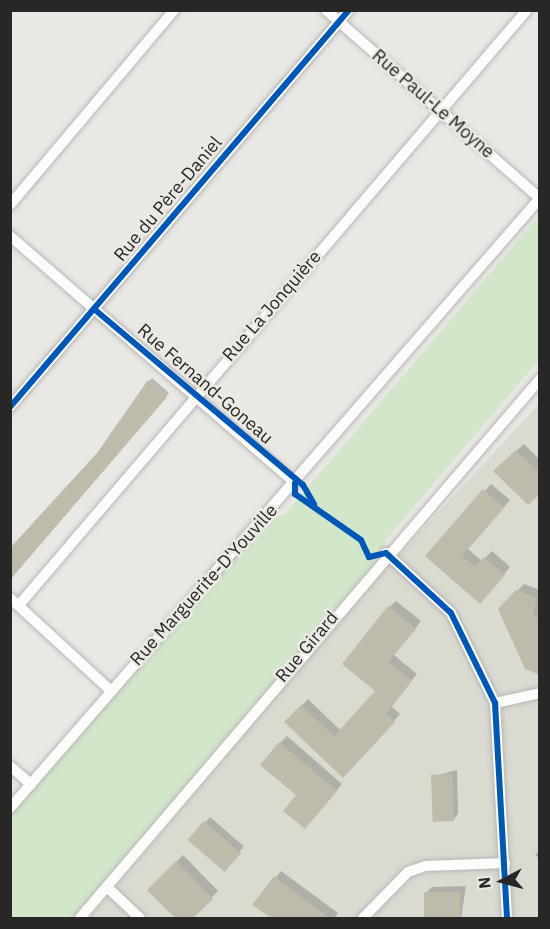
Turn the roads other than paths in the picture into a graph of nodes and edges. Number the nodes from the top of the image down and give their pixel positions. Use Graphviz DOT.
graph roads {
  1 [pos="174,10"];
  2 [pos="326,10"];
  3 [pos="349,10"];
  4 [pos="527,10"];
  5 [pos="339,21"];
  6 [pos="442,110"];
  7 [pos="539,198"];
  8 [pos="10,205"];
  9 [pos="10,236"];
  10 [pos="94,309"];
  11 [pos="540,379"];
  12 [pos="196,393"];
  13 [pos="10,407"];
  14 [pos="295,483"];
  15 [pos="386,553"];
  16 [pos="15,601"];
  17 [pos="110,690"];
  18 [pos="540,693"];
  19 [pos="495,703"];
  20 [pos="10,766"];
  21 [pos="31,784"];
  22 [pos="10,808"];
  23 [pos="505,863"];
  24 [pos="107,887"];
  25 [pos="80,918"];
  26 [pos="140,918"];
  27 [pos="363,918"];
  28 [pos="507,918"];
  1 -- 8 [label="street"];
  2 -- 5 [label="street, Rue Paul-Le Moyne"];
  3 -- 5 [label="street, Rue du Père-Daniel"];
  4 -- 6 [label="street, Rue La Jonquière"];
  5 -- 6 [label="street, Rue Paul-Le Moyne"];
  5 -- 10 [label="street, Rue du Père-Daniel"];
  6 -- 7 [label="street, Rue Paul-Le Moyne"];
  6 -- 12 [label="street, Rue La Jonquière"];
  7 -- 14 [label="street, Rue Marguerite-D'Youville"];
  9 -- 10 [label="street, Rue Fernand-Goneau"];
  10 -- 12 [label="street, Rue Fernand-Goneau"];
  10 -- 13 [label="street, Rue du Père-Daniel"];
  11 -- 15 [label="street, Rue Girard"];
  12 -- 14 [label="street, Rue Fernand-Goneau"];
  12 -- 16 [label="street, Rue La Jonquière"];
  14 -- 17 [label="street, Rue Marguerite-D'Youville"];
  15 -- 19 [label="street"];
  15 -- 24 [label="street, Rue Girard"];
  16 -- 17 [label="street"];
  17 -- 21 [label="street, Rue Marguerite-D'Youville"];
  18 -- 19 [label="street"];
  19 -- 23 [label="street"];
  20 -- 21 [label="street"];
  21 -- 22 [label="street, Rue Marguerite-D'Youville"];
  23 -- 27 [label="street"];
  23 -- 28 [label="street"];
  24 -- 25 [label="street, Rue Girard"];
  24 -- 26 [label="street"];
}
